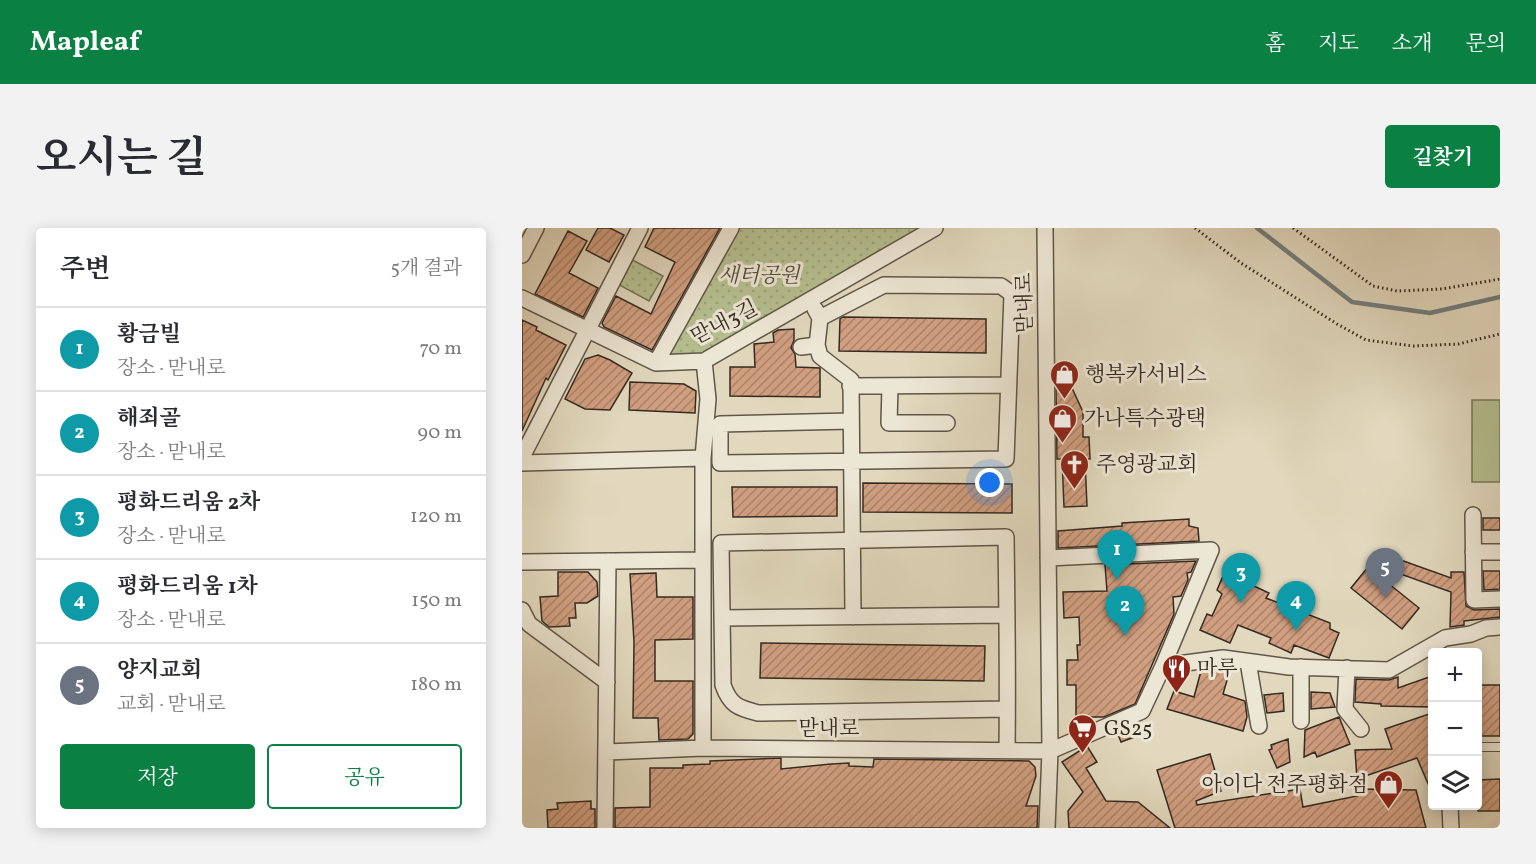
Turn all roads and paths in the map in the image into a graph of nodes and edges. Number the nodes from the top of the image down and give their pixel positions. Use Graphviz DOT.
graph roads {
  1 [pos="536,228"];
  2 [pos="640,228"];
  3 [pos="730,228"];
  4 [pos="935,228"];
  5 [pos="1045,228"];
  6 [pos="1195,228"];
  7 [pos="1293,228"];
  8 [pos="522,255"];
  9 [pos="1500,279"];
  10 [pos="522,298"];
  11 [pos="810,300"];
  12 [pos="820,318"];
  13 [pos="587,331"];
  14 [pos="1500,334"];
  15 [pos="817,345"];
  16 [pos="801,347"];
  17 [pos="704,361"];
  18 [pos="656,363"];
  19 [pos="1008,385"];
  20 [pos="850,386"];
  21 [pos="890,386"];
  22 [pos="851,421"];
  23 [pos="948,423"];
  24 [pos="522,457"];
  25 [pos="703,458"];
  26 [pos="851,462"];
  27 [pos="522,464"];
  28 [pos="1473,515"];
  29 [pos="852,541"];
  30 [pos="1473,552"];
  31 [pos="1500,552"];
  32 [pos="1048,558"];
  33 [pos="608,561"];
  34 [pos="703,561"];
  35 [pos="522,562"];
  36 [pos="1500,599"];
  37 [pos="522,610"];
  38 [pos="1007,615"];
  39 [pos="853,617"];
  40 [pos="722,618"];
  41 [pos="1500,627"];
  42 [pos="1445,645"];
  43 [pos="1248,662"];
  44 [pos="1163,666"];
  45 [pos="1300,667"];
  46 [pos="1347,668"];
  47 [pos="607,682"];
  48 [pos="1007,709"];
  49 [pos="1301,721"];
  50 [pos="1259,726"];
  51 [pos="1361,729"];
  52 [pos="1482,747"];
  53 [pos="1500,747"];
  54 [pos="703,748"];
  55 [pos="1007,750"];
  56 [pos="1050,750"];
  57 [pos="607,752"];
  58 [pos="1450,810"];
  59 [pos="606,828"];
  60 [pos="1047,828"];
  61 [pos="1451,828"];
  1 -- 8 [label="street"];
  2 -- 13 [label="street"];
  3 -- 18 [label="street"];
  4 -- 11 [label="street, 맏내3길"];
  5 -- 32 [label="street, 맏내로"];
  6 -- 14 [label="path"];
  7 -- 9 [label="path"];
  10 -- 13 [label="street, 맏내3길"];
  11 -- 12 [label="street"];
  11 -- 17 [label="street, 맏내3길"];
  12 -- 15 [label="street"];
  12 -- 19 [label="street"];
  13 -- 18 [label="street, 맏내3길"];
  13 -- 24 [label="street"];
  15 -- 16 [label="street"];
  15 -- 20 [label="street"];
  17 -- 18 [label="street, 맏내3길"];
  17 -- 25 [label="street"];
  19 -- 21 [label="street"];
  19 -- 26 [label="street"];
  20 -- 21 [label="street"];
  20 -- 22 [label="street"];
  21 -- 23 [label="street"];
  22 -- 26 [label="street"];
  22 -- 26 [label="street"];
  25 -- 27 [label="street"];
  25 -- 34 [label="street"];
  26 -- 29 [label="street"];
  28 -- 30 [label="street"];
  29 -- 38 [label="street"];
  29 -- 39 [label="street"];
  29 -- 40 [label="street"];
  30 -- 31 [label="street"];
  30 -- 36 [label="street"];
  32 -- 44 [label="street, 맏내로"];
  32 -- 56 [label="street, 맏내로"];
  33 -- 34 [label="street"];
  33 -- 35 [label="street"];
  33 -- 47 [label="street"];
  34 -- 54 [label="street"];
  37 -- 47 [label="street"];
  38 -- 39 [label="street"];
  38 -- 48 [label="street"];
  39 -- 40 [label="street"];
  40 -- 48 [label="street"];
  41 -- 42 [label="street"];
  42 -- 46 [label="street"];
  43 -- 44 [label="street"];
  43 -- 45 [label="street"];
  43 -- 50 [label="street"];
  44 -- 56 [label="street, 맏내로"];
  45 -- 46 [label="street"];
  45 -- 49 [label="street"];
  46 -- 51 [label="street"];
  47 -- 57 [label="street"];
  48 -- 55 [label="street"];
  52 -- 53 [label="lane"];
  54 -- 55 [label="street, 맏내로"];
  54 -- 57 [label="street, 맏내로"];
  55 -- 56 [label="street, 맏내로"];
  56 -- 60 [label="street, 맏내로"];
  57 -- 59 [label="street"];
  58 -- 61 [label="street"];
}
